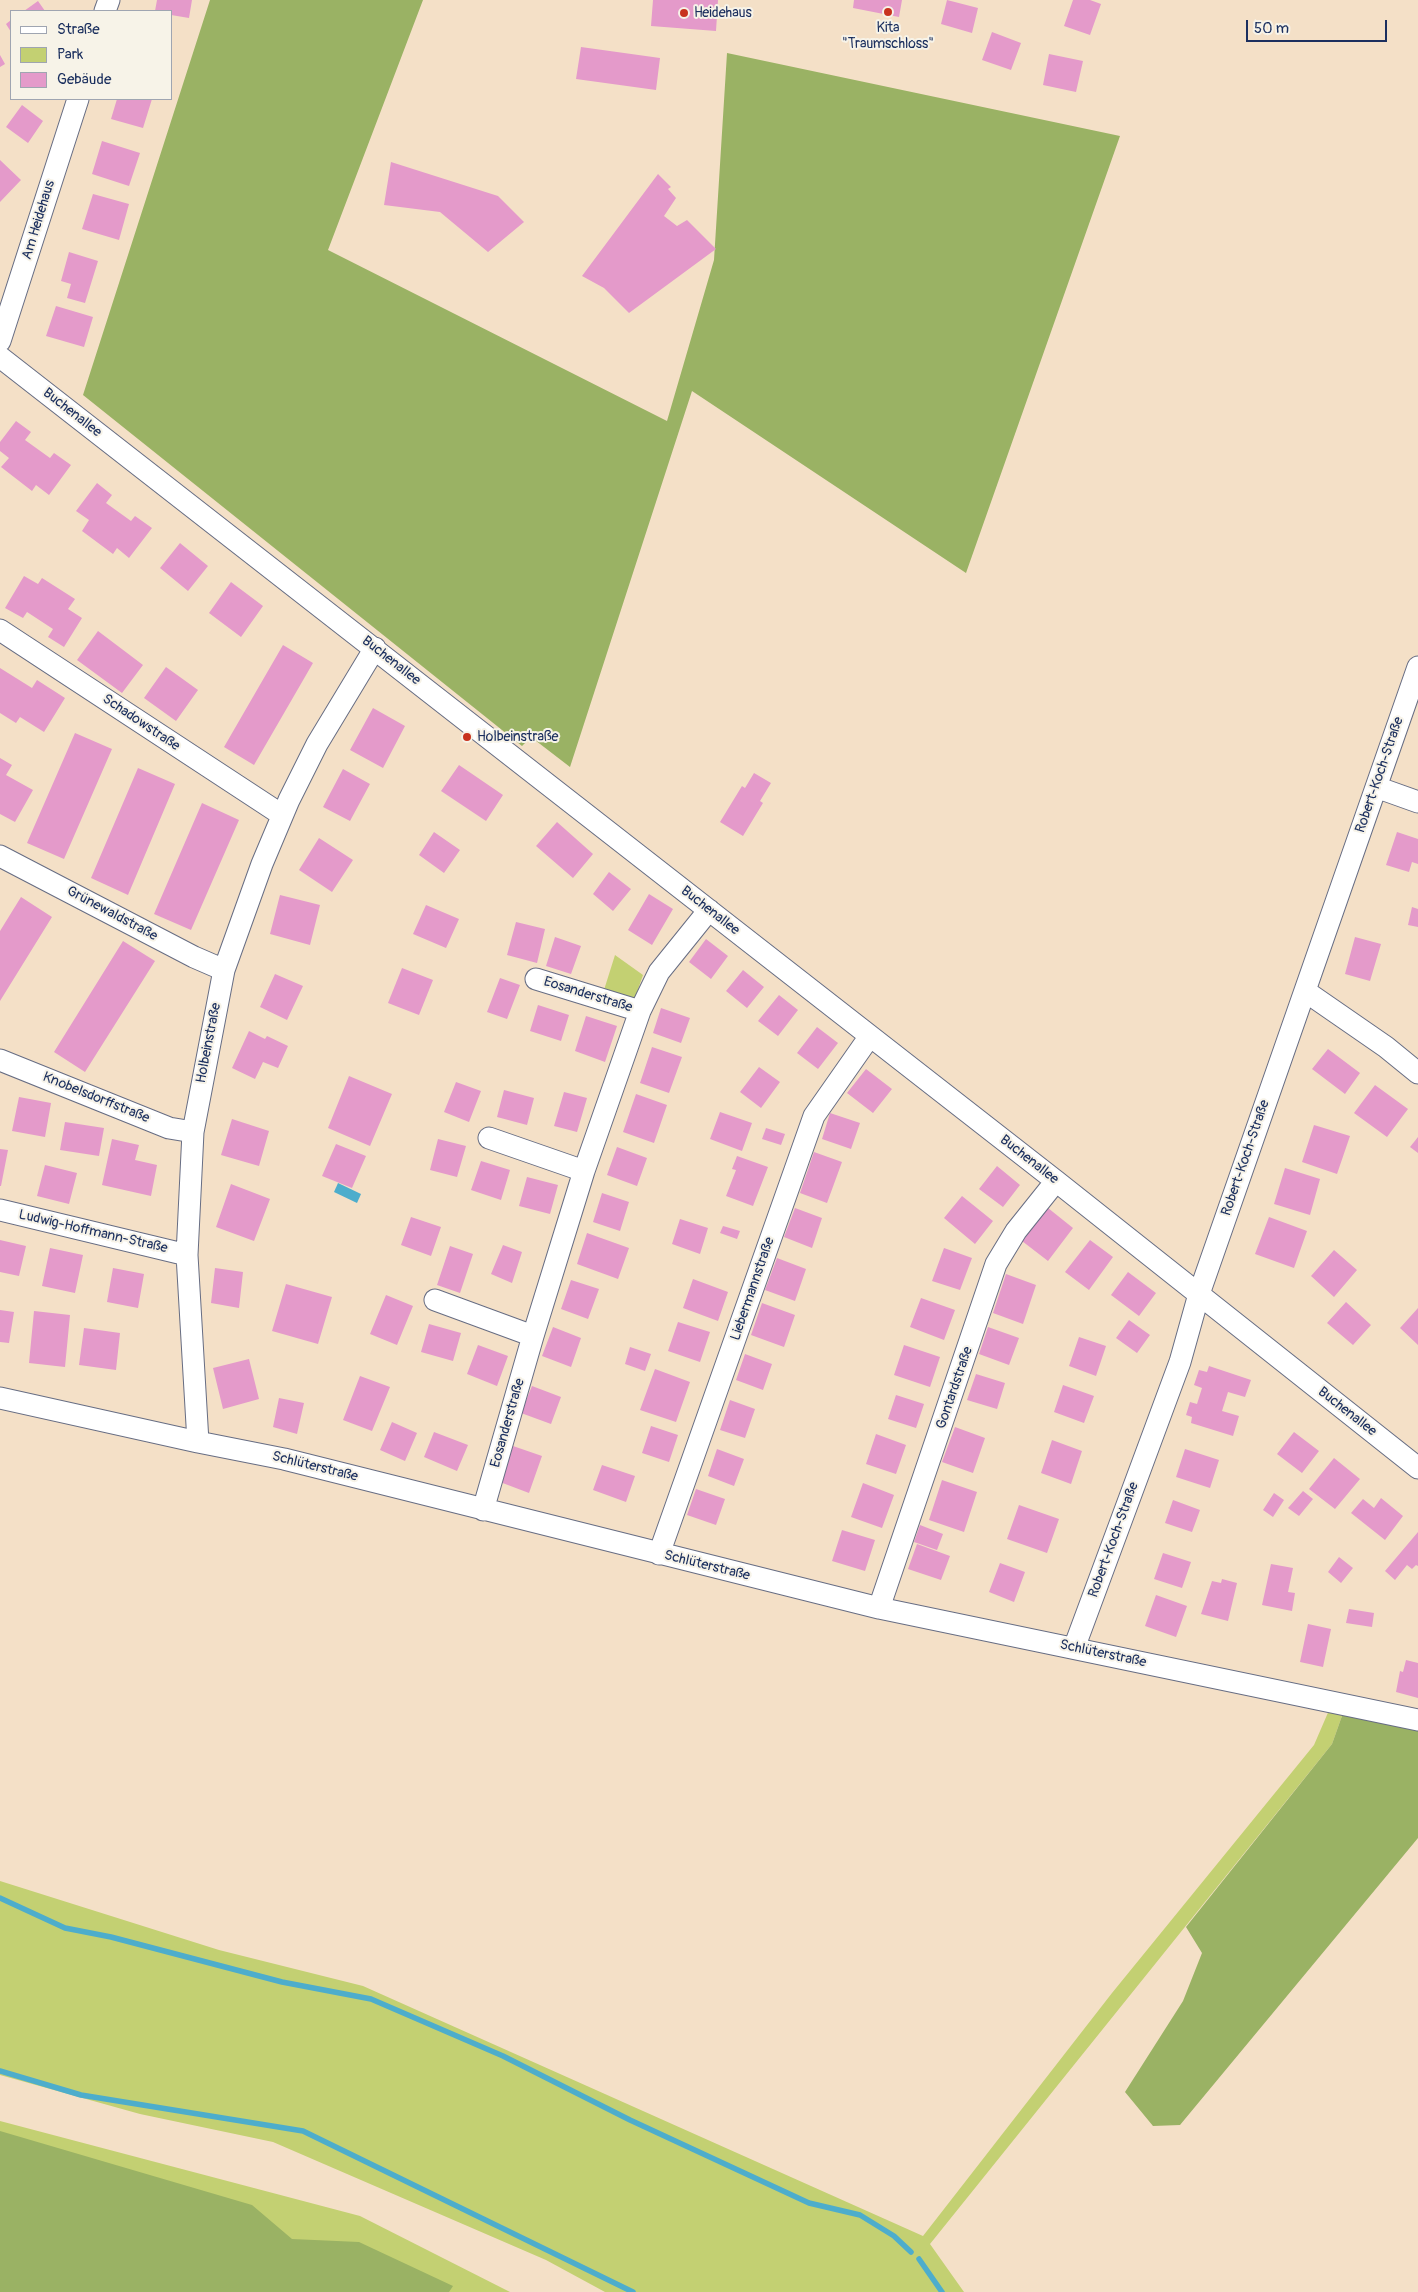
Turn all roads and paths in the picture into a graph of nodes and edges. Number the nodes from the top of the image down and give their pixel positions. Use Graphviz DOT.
graph roads {
  1 [pos="78,100"];
  2 [pos="0,341"];
  3 [pos="0,357"];
  4 [pos="0,630"];
  5 [pos="375,648"];
  6 [pos="1418,667"];
  7 [pos="1376,787"];
  8 [pos="1418,802"];
  9 [pos="282,815"];
  10 [pos="0,856"];
  11 [pos="709,910"];
  12 [pos="224,970"];
  13 [pos="536,980"];
  14 [pos="1305,991"];
  15 [pos="640,1011"];
  16 [pos="870,1036"];
  17 [pos="0,1060"];
  18 [pos="1418,1073"];
  19 [pos="193,1132"];
  20 [pos="488,1138"];
  21 [pos="584,1171"];
  22 [pos="1056,1181"];
  23 [pos="0,1210"];
  24 [pos="187,1254"];
  25 [pos="1199,1294"];
  26 [pos="435,1300"];
  27 [pos="533,1336"];
  28 [pos="0,1398"];
  29 [pos="198,1442"];
  30 [pos="1418,1468"];
  31 [pos="483,1510"];
  32 [pos="660,1554"];
  33 [pos="879,1608"];
  34 [pos="1074,1648"];
  35 [pos="1418,1720"];
  1 -- 2 [label="street, Am Heidehaus"];
  3 -- 5 [label="street, Buchenallee"];
  4 -- 9 [label="street, Schadowstraße"];
  5 -- 9 [label="street, Holbeinstraße"];
  5 -- 11 [label="street, Buchenallee"];
  6 -- 7 [label="street, Robert-Koch-Straße"];
  7 -- 8 [label="street"];
  7 -- 14 [label="street, Robert-Koch-Straße"];
  9 -- 12 [label="street, Holbeinstraße"];
  10 -- 12 [label="street, Grünewaldstraße"];
  11 -- 15 [label="street, Eosanderstraße"];
  11 -- 16 [label="street, Buchenallee"];
  12 -- 19 [label="street, Holbeinstraße"];
  13 -- 15 [label="street, Eosanderstraße"];
  14 -- 18 [label="street"];
  14 -- 25 [label="street, Robert-Koch-Straße"];
  15 -- 21 [label="street, Eosanderstraße"];
  16 -- 22 [label="street, Buchenallee"];
  16 -- 32 [label="street, Liebermannstraße"];
  17 -- 19 [label="street, Knobelsdorffstraße"];
  19 -- 24 [label="street, Holbeinstraße"];
  20 -- 21 [label="street"];
  21 -- 27 [label="street, Eosanderstraße"];
  22 -- 25 [label="street, Buchenallee"];
  22 -- 33 [label="street, Gontardstraße"];
  23 -- 24 [label="street, Ludwig-Hoffmann-Straße"];
  24 -- 29 [label="street, Holbeinstraße"];
  25 -- 30 [label="street, Buchenallee"];
  25 -- 34 [label="street, Robert-Koch-Straße"];
  26 -- 27 [label="street"];
  27 -- 31 [label="street, Eosanderstraße"];
  28 -- 29 [label="street, Schlüterstraße"];
  29 -- 31 [label="street, Schlüterstraße"];
  31 -- 32 [label="street, Schlüterstraße"];
  32 -- 33 [label="street, Schlüterstraße"];
  33 -- 34 [label="street, Schlüterstraße"];
  34 -- 35 [label="street, Schlüterstraße"];
}
